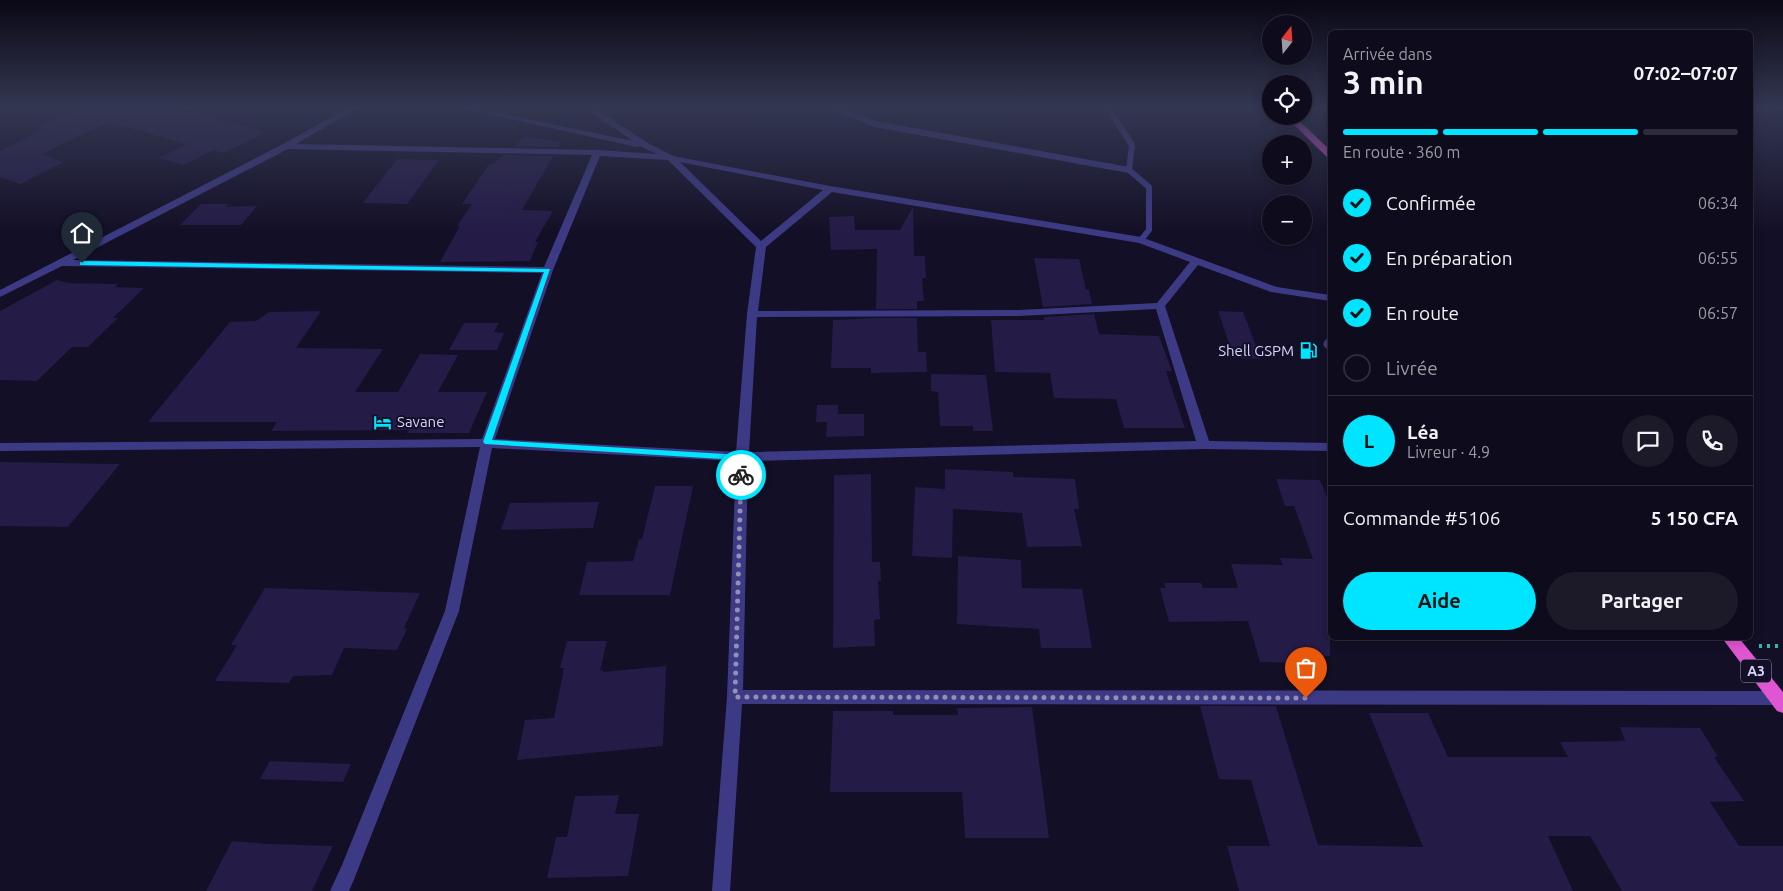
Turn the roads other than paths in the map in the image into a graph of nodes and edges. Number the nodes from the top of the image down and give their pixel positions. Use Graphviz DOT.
graph roads {
  1 [pos="279,150"];
  2 [pos="445,150"];
  3 [pos="654,150"];
  4 [pos="1016,150"];
  5 [pos="1131,150"];
  6 [pos="597,153"];
  7 [pos="670,158"];
  8 [pos="1128,170"];
  9 [pos="830,189"];
  10 [pos="1141,240"];
  11 [pos="761,246"];
  12 [pos="1196,261"];
  13 [pos="63,263"];
  14 [pos="548,270"];
  15 [pos="0,294"];
  16 [pos="1328,298"];
  17 [pos="1160,306"];
  18 [pos="752,314"];
  19 [pos="487,442"];
  20 [pos="1204,445"];
  21 [pos="0,446"];
  22 [pos="1328,447"];
  23 [pos="742,458"];
  24 [pos="1732,640"];
  25 [pos="735,697"];
  26 [pos="1780,701"];
  27 [pos="339,891"];
  28 [pos="721,891"];
  1 -- 13 [label="street"];
  2 -- 6 [label="street"];
  3 -- 7 [label="street"];
  4 -- 8 [label="lane"];
  5 -- 8 [label="lane"];
  6 -- 7 [label="street"];
  6 -- 14 [label="street"];
  7 -- 9 [label="street"];
  7 -- 11 [label="street"];
  8 -- 10 [label="lane"];
  9 -- 10 [label="street"];
  9 -- 11 [label="street"];
  10 -- 12 [label="street"];
  11 -- 18 [label="street"];
  12 -- 16 [label="street"];
  12 -- 17 [label="street"];
  13 -- 14 [label="street"];
  13 -- 15 [label="street"];
  14 -- 19 [label="street"];
  17 -- 18 [label="street"];
  17 -- 20 [label="street"];
  18 -- 23 [label="street"];
  19 -- 21 [label="street"];
  19 -- 23 [label="street"];
  19 -- 27 [label="street"];
  20 -- 22 [label="street"];
  20 -- 23 [label="street"];
  23 -- 25 [label="street"];
  24 -- 26 [label="highway, A3"];
  25 -- 26 [label="street"];
  25 -- 28 [label="street"];
}
